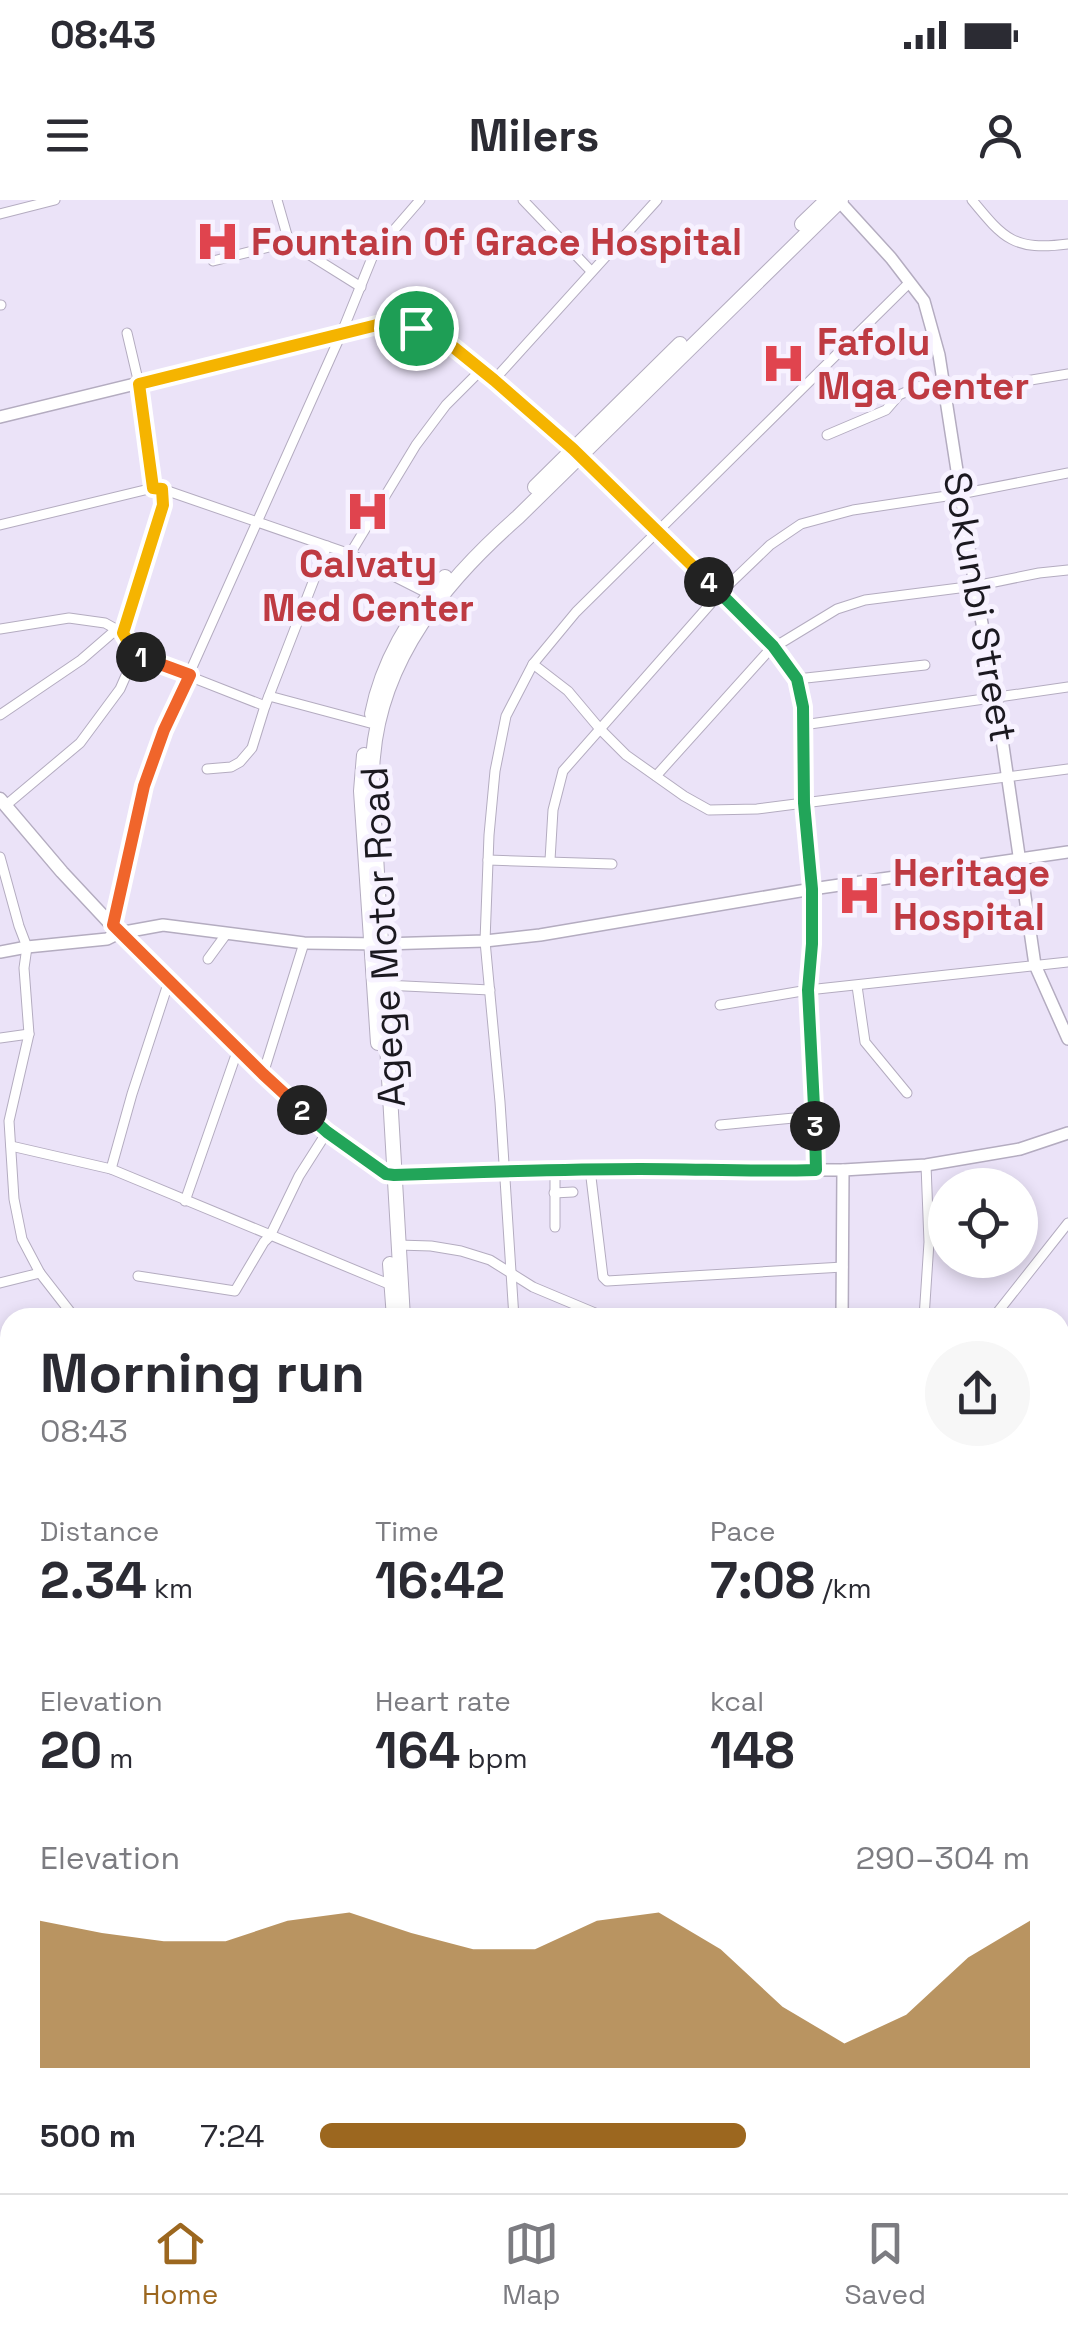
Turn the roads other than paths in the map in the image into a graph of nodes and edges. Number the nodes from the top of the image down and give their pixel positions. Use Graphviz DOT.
graph roads {
  1 [pos="54,200"];
  2 [pos="277,200"];
  3 [pos="420,200"];
  4 [pos="523,200"];
  5 [pos="543,200"];
  6 [pos="657,200"];
  7 [pos="826,200"];
  8 [pos="972,200"];
  9 [pos="840,201"];
  10 [pos="533,210"];
  11 [pos="0,214"];
  12 [pos="289,242"];
  13 [pos="1068,244"];
  14 [pos="213,261"];
  15 [pos="591,272"];
  16 [pos="910,283"];
  17 [pos="361,287"];
  18 [pos="342,332"];
  19 [pos="127,333"];
  20 [pos="482,370"];
  21 [pos="1068,374"];
  22 [pos="494,380"];
  23 [pos="139,384"];
  24 [pos="944,388"];
  25 [pos="0,416"];
  26 [pos="827,435"];
  27 [pos="576,453"];
  28 [pos="1068,473"];
  29 [pos="158,488"];
  30 [pos="960,494"];
  31 [pos="257,522"];
  32 [pos="0,525"];
  33 [pos="658,531"];
  34 [pos="327,546"];
  35 [pos="350,554"];
  36 [pos="1068,570"];
  37 [pos="975,586"];
  38 [pos="720,593"];
  39 [pos="429,594"];
  40 [pos="0,629"];
  41 [pos="120,631"];
  42 [pos="772,645"];
  43 [pos="135,654"];
  44 [pos="532,664"];
  45 [pos="925,664"];
  46 [pos="190,675"];
  47 [pos="797,679"];
  48 [pos="1068,687"];
  49 [pos="996,698"];
  50 [pos="267,701"];
  51 [pos="0,715"];
  52 [pos="370,723"];
  53 [pos="803,725"];
  54 [pos="600,729"];
  55 [pos="1068,769"];
  56 [pos="207,770"];
  57 [pos="656,776"];
  58 [pos="1008,776"];
  59 [pos="3,802"];
  60 [pos="804,803"];
  61 [pos="1068,852"];
  62 [pos="488,860"];
  63 [pos="550,860"];
  64 [pos="1018,860"];
  65 [pos="1,864"];
  66 [pos="612,864"];
  67 [pos="812,889"];
  68 [pos="116,929"];
  69 [pos="227,932"];
  70 [pos="485,941"];
  71 [pos="304,943"];
  72 [pos="377,944"];
  73 [pos="27,947"];
  74 [pos="0,952"];
  75 [pos="208,959"];
  76 [pos="1068,962"];
  77 [pos="1035,964"];
  78 [pos="169,981"];
  79 [pos="384,985"];
  80 [pos="857,986"];
  81 [pos="490,990"];
  82 [pos="808,990"];
  83 [pos="720,1005"];
  84 [pos="29,1034"];
  85 [pos="0,1038"];
  86 [pos="1068,1039"];
  87 [pos="238,1048"];
  88 [pos="263,1074"];
  89 [pos="907,1094"];
  90 [pos="815,1116"];
  91 [pos="4,1122"];
  92 [pos="720,1125"];
  93 [pos="327,1132"];
  94 [pos="1068,1133"];
  95 [pos="11,1146"];
  96 [pos="926,1165"];
  97 [pos="111,1169"];
  98 [pos="590,1169"];
  99 [pos="556,1170"];
  100 [pos="816,1170"];
  101 [pos="843,1170"];
  102 [pos="504,1171"];
  103 [pos="390,1175"];
  104 [pos="574,1192"];
  105 [pos="554,1193"];
  106 [pos="14,1199"];
  107 [pos="185,1201"];
  108 [pos="0,1202"];
  109 [pos="1068,1222"];
  110 [pos="555,1227"];
  111 [pos="270,1236"];
  112 [pos="398,1246"];
  113 [pos="844,1267"];
  114 [pos="512,1273"];
  115 [pos="40,1274"];
  116 [pos="138,1276"];
  117 [pos="0,1284"];
  118 [pos="391,1285"];
  119 [pos="66,1308"];
  120 [pos="393,1308"];
  121 [pos="402,1308"];
  122 [pos="514,1308"];
  123 [pos="583,1308"];
  124 [pos="842,1308"];
  125 [pos="925,1308"];
  126 [pos="1001,1308"];
  1 -- 11 [label="street"];
  2 -- 12 [label="street"];
  3 -- 17 [label="street"];
  4 -- 10 [label="street"];
  5 -- 10 [label="street"];
  6 -- 15 [label="street"];
  7 -- 27 [label="main road, Agege Motor Road"];
  8 -- 13 [label="street"];
  9 -- 16 [label="street, Sokunbi Street"];
  9 -- 27 [label="main road, Agege Motor Road"];
  10 -- 15 [label="street"];
  12 -- 14 [label="street"];
  12 -- 17 [label="street"];
  15 -- 22 [label="street"];
  16 -- 24 [label="street, Sokunbi Street"];
  16 -- 33 [label="street"];
  17 -- 18 [label="street"];
  18 -- 20 [label="street"];
  18 -- 23 [label="street"];
  18 -- 31 [label="street"];
  19 -- 23 [label="street"];
  20 -- 22 [label="street"];
  20 -- 35 [label="street"];
  21 -- 24 [label="street"];
  22 -- 27 [label="street"];
  23 -- 25 [label="street"];
  23 -- 29 [label="street"];
  24 -- 26 [label="street"];
  24 -- 30 [label="street, Sokunbi Street"];
  27 -- 33 [label="street"];
  27 -- 39 [label="main road, Agege Motor Road"];
  27 -- 72 [label="main road, Agege Motor Road"];
  28 -- 30 [label="street"];
  29 -- 31 [label="street"];
  29 -- 32 [label="street"];
  29 -- 41 [label="street"];
  30 -- 37 [label="street, Sokunbi Street"];
  30 -- 38 [label="street"];
  31 -- 34 [label="street"];
  31 -- 46 [label="street"];
  33 -- 38 [label="street"];
  33 -- 44 [label="street"];
  34 -- 35 [label="street"];
  34 -- 50 [label="street"];
  35 -- 39 [label="street"];
  36 -- 37 [label="street"];
  37 -- 42 [label="street"];
  37 -- 49 [label="street, Sokunbi Street"];
  38 -- 42 [label="street"];
  38 -- 54 [label="street"];
  39 -- 52 [label="main road, Agege Motor Road"];
  40 -- 41 [label="street"];
  41 -- 43 [label="street"];
  41 -- 51 [label="street"];
  42 -- 47 [label="street"];
  42 -- 57 [label="street"];
  43 -- 46 [label="street"];
  43 -- 59 [label="street"];
  44 -- 54 [label="street"];
  44 -- 62 [label="street"];
  45 -- 47 [label="street"];
  46 -- 50 [label="street"];
  46 -- 68 [label="street"];
  47 -- 53 [label="street"];
  48 -- 49 [label="street"];
  49 -- 53 [label="street"];
  49 -- 58 [label="street, Sokunbi Street"];
  50 -- 52 [label="street"];
  50 -- 56 [label="street"];
  52 -- 72 [label="main road, Agege Motor Road"];
  53 -- 60 [label="street"];
  54 -- 57 [label="street"];
  54 -- 63 [label="street"];
  55 -- 58 [label="street"];
  57 -- 60 [label="street"];
  58 -- 60 [label="street"];
  58 -- 64 [label="street, Sokunbi Street"];
  59 -- 68 [label="main road"];
  60 -- 67 [label="street"];
  61 -- 64 [label="street"];
  62 -- 63 [label="street"];
  62 -- 70 [label="street"];
  63 -- 66 [label="street"];
  64 -- 67 [label="street"];
  64 -- 77 [label="street, Sokunbi Street"];
  65 -- 73 [label="street"];
  67 -- 70 [label="street"];
  67 -- 82 [label="street"];
  68 -- 69 [label="street"];
  68 -- 73 [label="street"];
  68 -- 78 [label="main road"];
  69 -- 71 [label="street"];
  69 -- 75 [label="street"];
  70 -- 72 [label="street"];
  70 -- 81 [label="street"];
  71 -- 72 [label="street"];
  71 -- 88 [label="street"];
  72 -- 79 [label="main road, Agege Motor Road"];
  72 -- 103 [label="main road, Agege Motor Road"];
  73 -- 74 [label="street"];
  73 -- 84 [label="street"];
  76 -- 77 [label="street"];
  77 -- 80 [label="street"];
  77 -- 86 [label="street, Sokunbi Street"];
  78 -- 87 [label="main road"];
  78 -- 97 [label="street"];
  79 -- 81 [label="street"];
  79 -- 103 [label="main road, Agege Motor Road"];
  80 -- 82 [label="street"];
  80 -- 89 [label="street"];
  81 -- 102 [label="street"];
  82 -- 83 [label="street"];
  82 -- 90 [label="street"];
  84 -- 85 [label="street"];
  84 -- 91 [label="street"];
  87 -- 88 [label="main road"];
  87 -- 107 [label="street"];
  88 -- 93 [label="main road"];
  90 -- 92 [label="street"];
  90 -- 100 [label="street"];
  91 -- 95 [label="street"];
  93 -- 103 [label="main road"];
  93 -- 111 [label="street"];
  94 -- 96 [label="street"];
  95 -- 97 [label="street"];
  95 -- 106 [label="street"];
  96 -- 101 [label="street"];
  96 -- 125 [label="street"];
  97 -- 107 [label="street"];
  98 -- 99 [label="street"];
  98 -- 100 [label="street"];
  98 -- 113 [label="street"];
  99 -- 102 [label="street"];
  99 -- 105 [label="street"];
  100 -- 101 [label="street"];
  101 -- 113 [label="street"];
  102 -- 103 [label="street"];
  102 -- 114 [label="street"];
  103 -- 112 [label="main road, Agege Motor Road"];
  103 -- 118 [label="main road, Agege Motor Road"];
  104 -- 105 [label="street"];
  105 -- 110 [label="street"];
  106 -- 108 [label="street"];
  106 -- 115 [label="street"];
  107 -- 111 [label="street"];
  109 -- 126 [label="street"];
  111 -- 116 [label="street"];
  111 -- 118 [label="street"];
  112 -- 114 [label="street"];
  112 -- 121 [label="main road, Agege Motor Road"];
  113 -- 124 [label="street"];
  114 -- 122 [label="street"];
  114 -- 123 [label="street"];
  115 -- 117 [label="street"];
  115 -- 119 [label="street"];
  118 -- 120 [label="main road, Agege Motor Road"];
}
